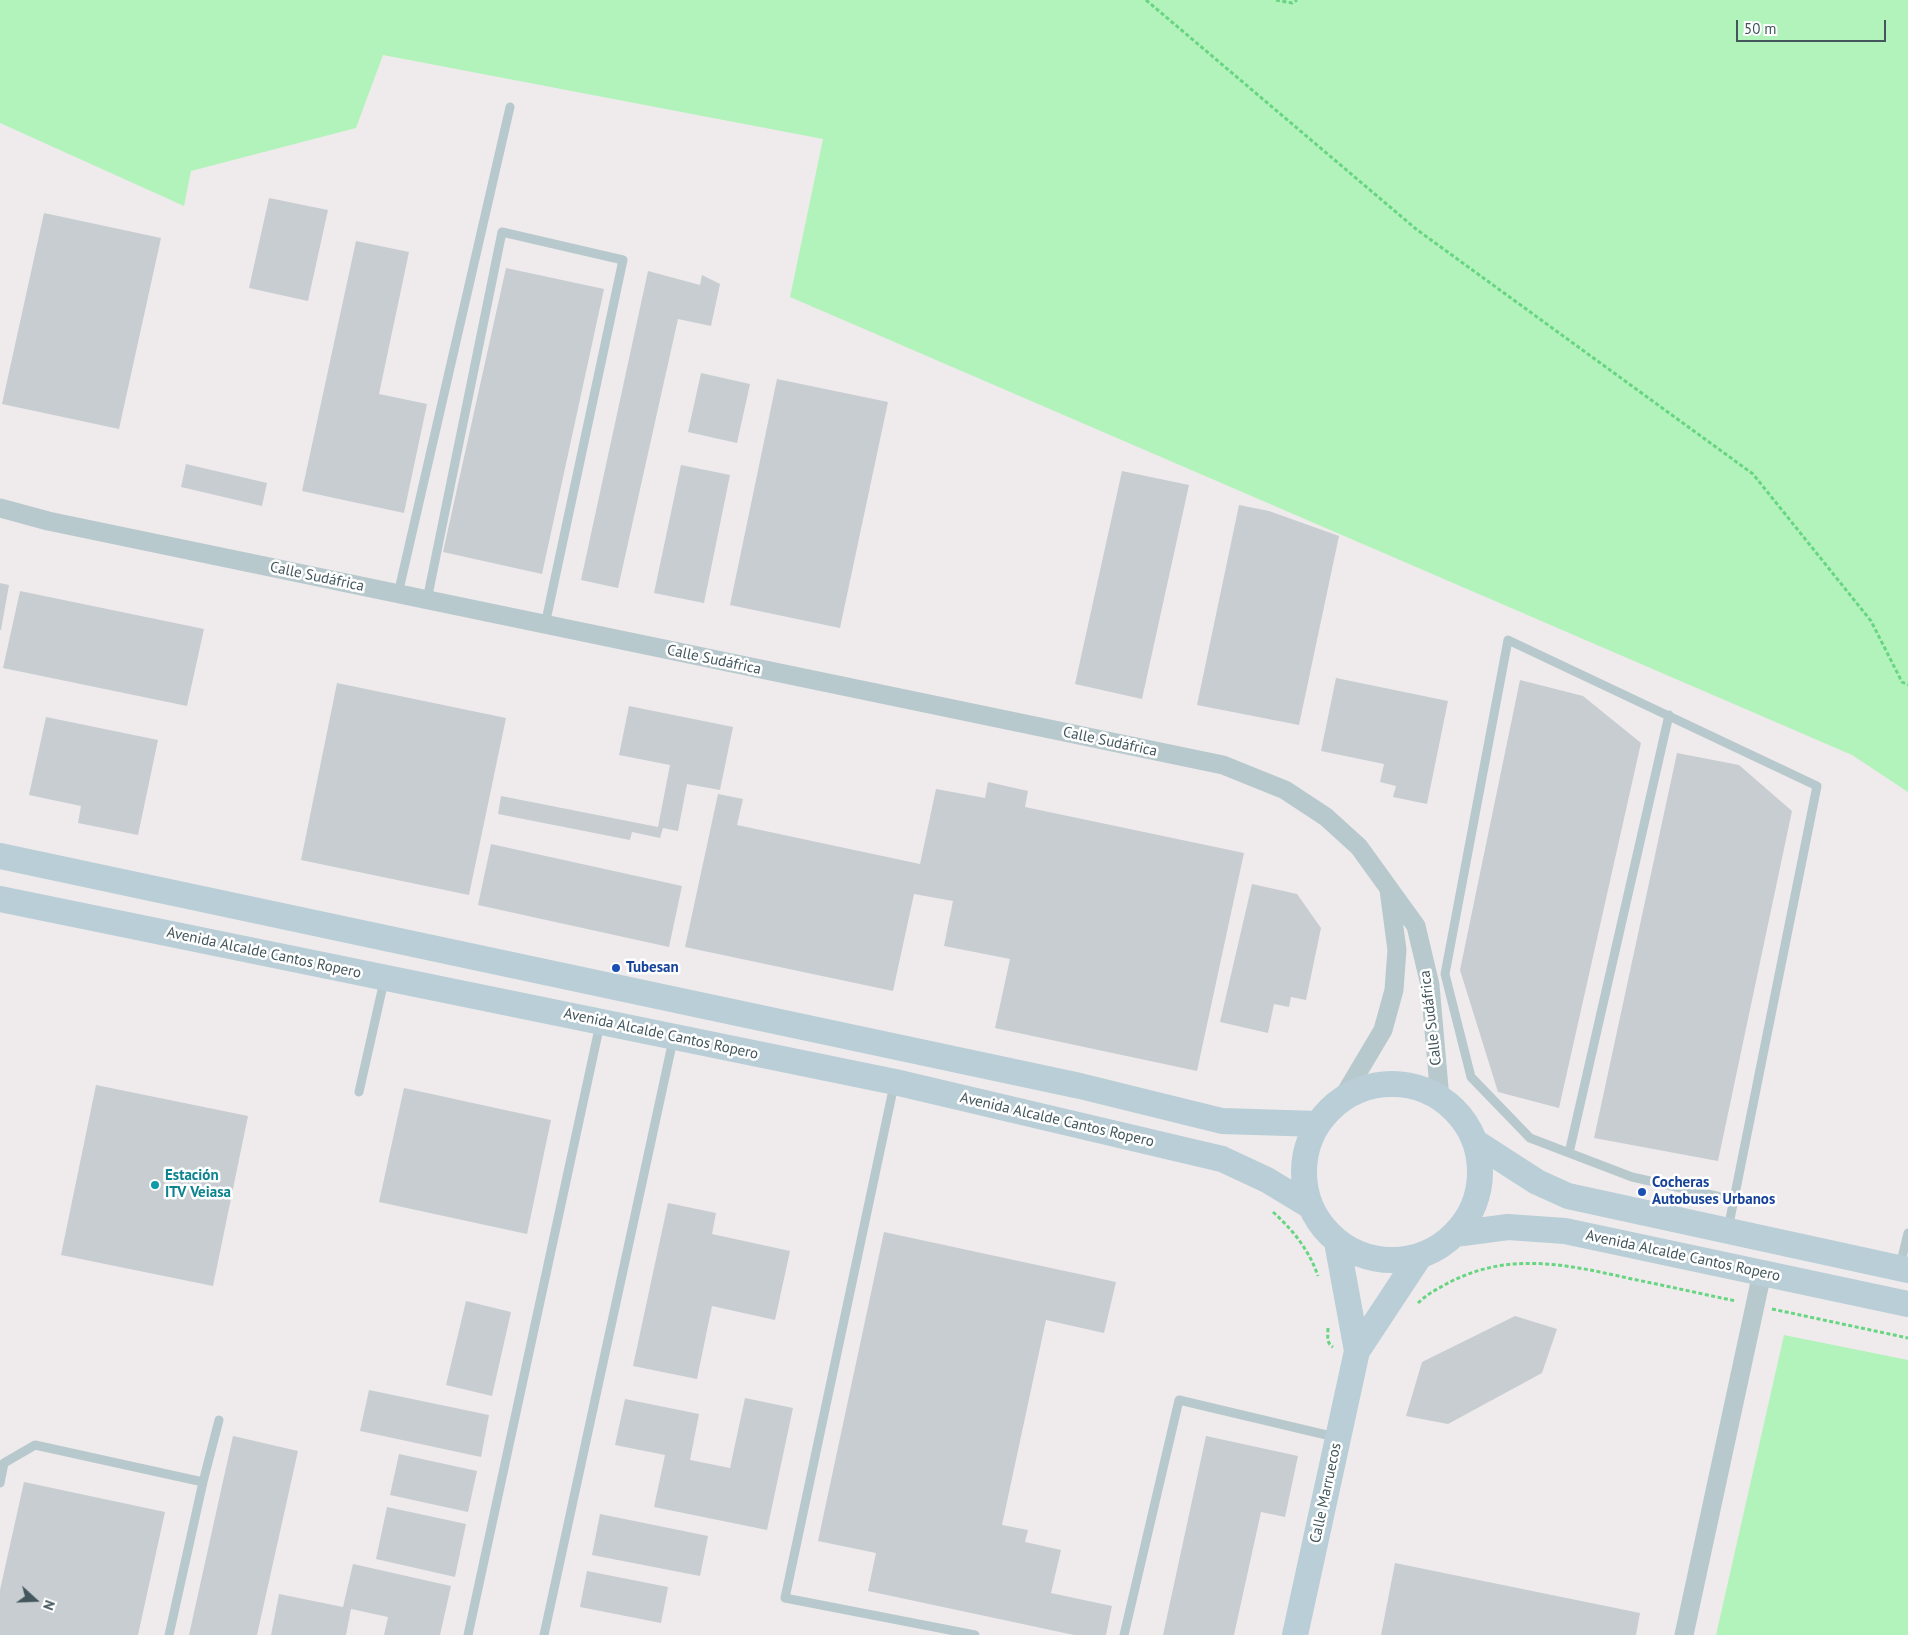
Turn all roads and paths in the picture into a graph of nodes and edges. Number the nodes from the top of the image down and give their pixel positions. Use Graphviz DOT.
graph roads {
  1 [pos="1146,0"];
  2 [pos="1276,0"];
  3 [pos="1297,0"];
  4 [pos="510,107"];
  5 [pos="0,508"];
  6 [pos="398,594"];
  7 [pos="426,600"];
  8 [pos="544,625"];
  9 [pos="1908,685"];
  10 [pos="1668,715"];
  11 [pos="0,856"];
  12 [pos="1389,886"];
  13 [pos="0,899"];
  14 [pos="385,978"];
  15 [pos="601,1022"];
  16 [pos="673,1037"];
  17 [pos="895,1082"];
  18 [pos="359,1092"];
  19 [pos="1440,1098"];
  20 [pos="1342,1099"];
  21 [pos="1318,1124"];
  22 [pos="1475,1142"];
  23 [pos="1569,1153"];
  24 [pos="1734,1200"];
  25 [pos="1310,1206"];
  26 [pos="1268,1208"];
  27 [pos="1728,1232"];
  28 [pos="1908,1233"];
  29 [pos="1455,1234"];
  30 [pos="1337,1242"];
  31 [pos="1419,1256"];
  32 [pos="1904,1270"];
  33 [pos="1762,1274"];
  34 [pos="1321,1283"];
  35 [pos="1908,1304"];
  36 [pos="1755,1305"];
  37 [pos="1415,1306"];
  38 [pos="1328,1320"];
  39 [pos="1908,1338"];
  40 [pos="1357,1351"];
  41 [pos="219,1420"];
  42 [pos="1338,1437"];
  43 [pos="203,1482"];
  44 [pos="0,1483"];
  45 [pos="169,1635"];
  46 [pos="468,1635"];
  47 [pos="544,1635"];
  48 [pos="974,1635"];
  49 [pos="1124,1635"];
  50 [pos="1295,1635"];
  51 [pos="1684,1635"];
  1 -- 9 [label="path"];
  2 -- 3 [label="path"];
  4 -- 6 [label="lane"];
  5 -- 6 [label="street, Calle Sudáfrica"];
  6 -- 7 [label="street, Calle Sudáfrica"];
  7 -- 8 [label="street, Calle Sudáfrica"];
  7 -- 8 [label="lane"];
  8 -- 12 [label="street, Calle Sudáfrica"];
  10 -- 23 [label="lane"];
  10 -- 23 [label="lane"];
  10 -- 24 [label="lane"];
  11 -- 21 [label="main road"];
  12 -- 19 [label="street, Calle Sudáfrica"];
  12 -- 20 [label="street, Calle Sudáfrica"];
  13 -- 14 [label="main road, Avenida Alcalde Cantos Ropero"];
  14 -- 15 [label="main road, Avenida Alcalde Cantos Ropero"];
  14 -- 18 [label="lane"];
  15 -- 16 [label="main road, Avenida Alcalde Cantos Ropero"];
  15 -- 46 [label="lane"];
  16 -- 17 [label="main road, Avenida Alcalde Cantos Ropero"];
  16 -- 47 [label="lane"];
  17 -- 25 [label="main road, Avenida Alcalde Cantos Ropero"];
  17 -- 48 [label="lane"];
  19 -- 20 [label="main road"];
  19 -- 22 [label="main road"];
  20 -- 21 [label="main road"];
  21 -- 25 [label="main road"];
  22 -- 27 [label="main road"];
  22 -- 29 [label="main road"];
  23 -- 24 [label="lane"];
  24 -- 27 [label="lane"];
  25 -- 30 [label="main road"];
  26 -- 34 [label="path"];
  27 -- 32 [label="main road"];
  28 -- 32 [label="lane"];
  29 -- 31 [label="main road"];
  29 -- 33 [label="main road, Avenida Alcalde Cantos Ropero"];
  30 -- 31 [label="main road"];
  30 -- 40 [label="main road, Calle Marruecos"];
  31 -- 40 [label="main road, Calle Marruecos"];
  33 -- 35 [label="main road, Avenida Alcalde Cantos Ropero"];
  33 -- 36 [label="street"];
  36 -- 37 [label="path"];
  36 -- 39 [label="path"];
  36 -- 51 [label="street"];
  38 -- 40 [label="path"];
  40 -- 42 [label="main road, Calle Marruecos"];
  41 -- 43 [label="lane"];
  42 -- 49 [label="lane"];
  42 -- 50 [label="main road, Calle Marruecos"];
  43 -- 44 [label="lane"];
  43 -- 45 [label="lane"];
}
